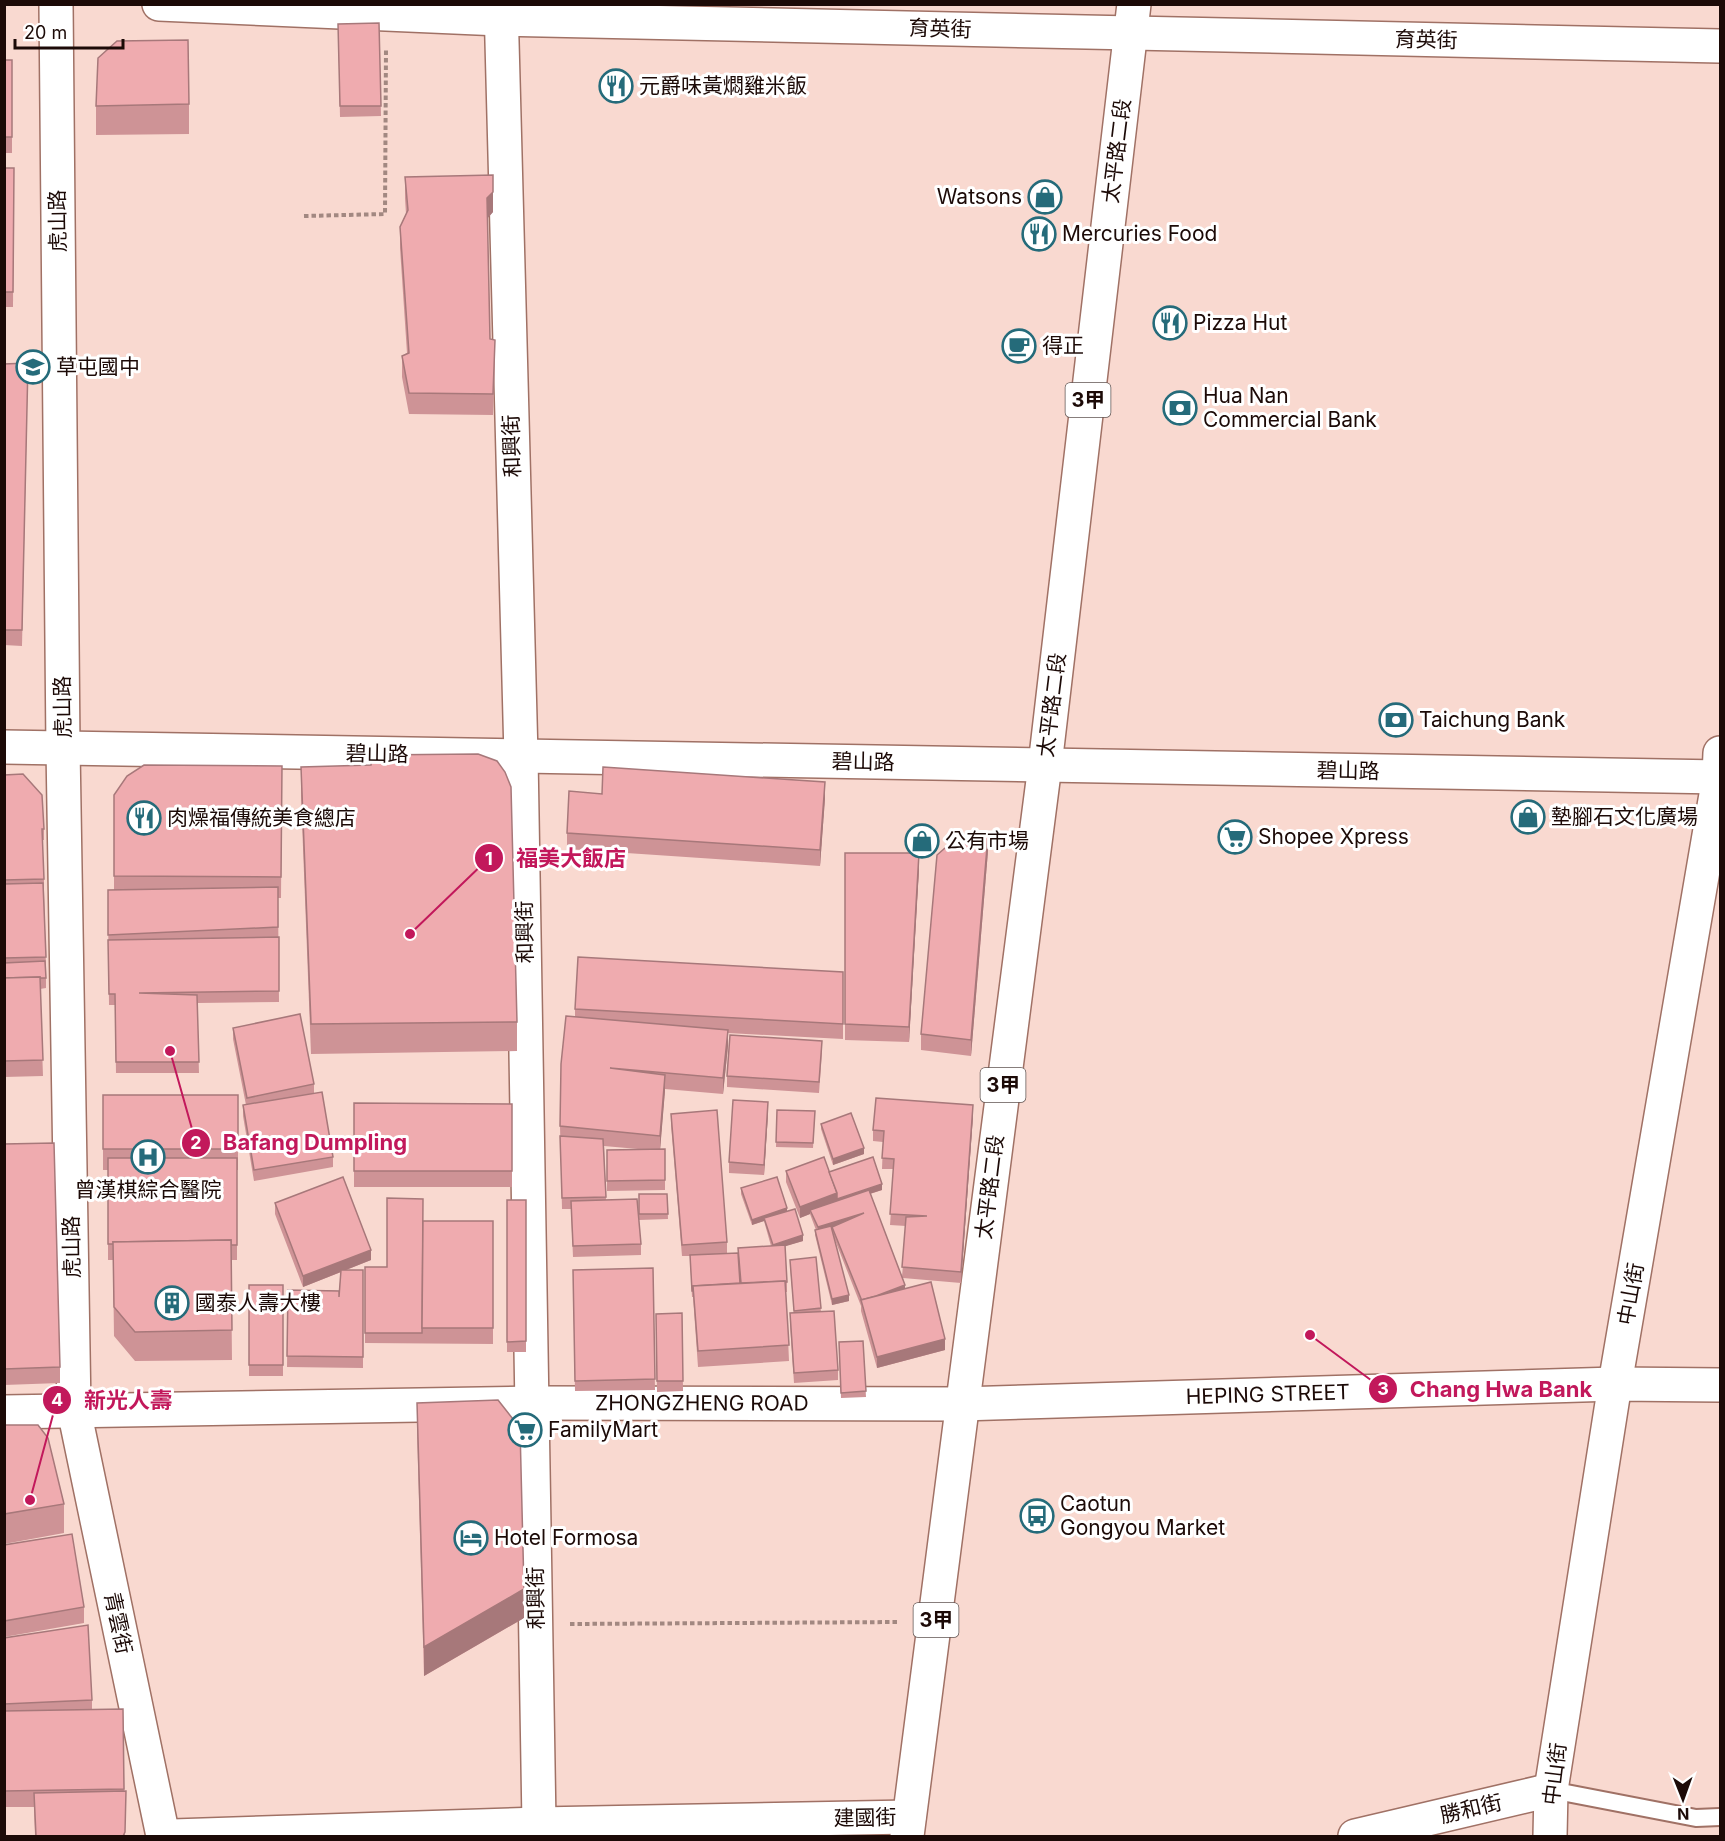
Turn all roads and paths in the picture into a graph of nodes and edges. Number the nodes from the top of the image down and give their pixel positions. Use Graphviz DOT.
graph roads {
  1 [pos="56,4"];
  2 [pos="159,4"];
  3 [pos="500,12"];
  4 [pos="386,14"];
  5 [pos="719,14"];
  6 [pos="1132,19"];
  7 [pos="1720,46"];
  8 [pos="304,216"];
  9 [pos="4,747"];
  10 [pos="63,748"];
  11 [pos="521,756"];
  12 [pos="1045,765"];
  13 [pos="1720,769"];
  14 [pos="1616,1384"];
  15 [pos="1720,1385"];
  16 [pos="533,1403"];
  17 [pos="961,1404"];
  18 [pos="75,1410"];
  19 [pos="4,1412"];
  20 [pos="935,1622"];
  21 [pos="536,1624"];
  22 [pos="1551,1790"];
  23 [pos="1720,1817"];
  24 [pos="539,1824"];
  25 [pos="908,1827"];
  26 [pos="162,1836"];
  27 [pos="173,1836"];
  28 [pos="1355,1836"];
  29 [pos="1550,1836"];
  1 -- 10 [label="street, 虎山路"];
  2 -- 4 [label="street, 育英街"];
  3 -- 4 [label="street, 育英街"];
  3 -- 5 [label="street, 育英街"];
  3 -- 11 [label="street, 和興街"];
  4 -- 8 [label="path"];
  5 -- 6 [label="street, 育英街"];
  6 -- 7 [label="street, 育英街"];
  6 -- 12 [label="street, 太平路二段 / 3甲"];
  9 -- 10 [label="street, 碧山路"];
  10 -- 11 [label="street, 碧山路"];
  10 -- 18 [label="street, 虎山路"];
  11 -- 12 [label="street, 碧山路"];
  11 -- 16 [label="street, 和興街"];
  12 -- 13 [label="street, 碧山路"];
  12 -- 17 [label="street, 太平路二段 / 3甲"];
  13 -- 14 [label="street, 中山街"];
  14 -- 15 [label="street, HEPING STREET"];
  14 -- 17 [label="street, HEPING STREET"];
  14 -- 22 [label="street, 中山街"];
  16 -- 17 [label="street, ZHONGZHENG ROAD"];
  16 -- 18 [label="street, ZHONGZHENG ROAD"];
  16 -- 21 [label="street, 和興街"];
  17 -- 20 [label="street, 3甲"];
  18 -- 19 [label="street, ZHONGZHENG ROAD"];
  18 -- 26 [label="street, 青雲街"];
  20 -- 21 [label="path"];
  20 -- 25 [label="street, 3甲"];
  21 -- 24 [label="street, 和興街"];
  22 -- 23 [label="lane"];
  22 -- 28 [label="street, 勝和街"];
  22 -- 29 [label="street, 中山街"];
  24 -- 25 [label="street, 建國街"];
  24 -- 27 [label="street, 建國街"];
}
